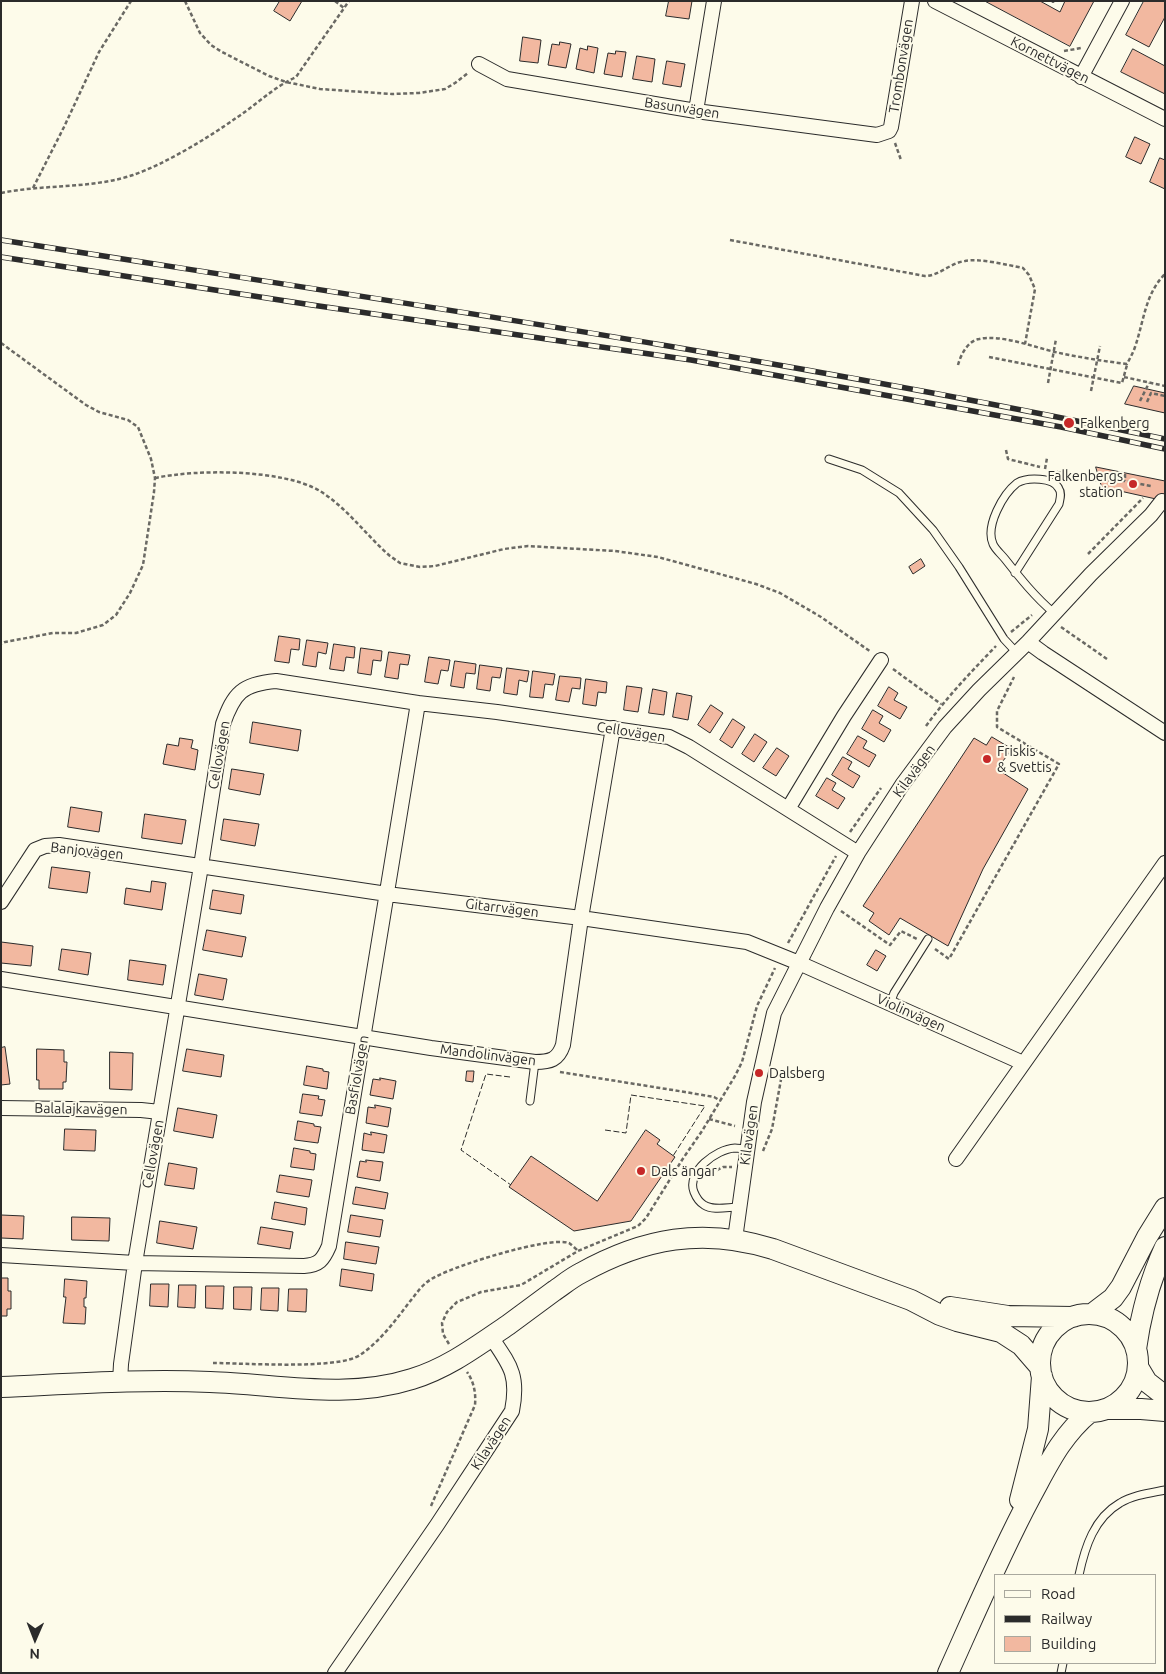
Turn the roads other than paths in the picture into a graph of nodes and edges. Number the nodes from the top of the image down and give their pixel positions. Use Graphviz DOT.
graph roads {
  1 [pos="714,1"];
  2 [pos="912,1"];
  3 [pos="935,1"];
  4 [pos="1122,1"];
  5 [pos="478,64"];
  6 [pos="1082,77"];
  7 [pos="696,111"];
  8 [pos="1165,119"];
  9 [pos="890,131"];
  10 [pos="829,459"];
  11 [pos="1162,501"];
  12 [pos="1015,573"];
  13 [pos="1056,619"];
  14 [pos="1028,642"];
  15 [pos="1017,653"];
  16 [pos="881,660"];
  17 [pos="418,703"];
  18 [pos="613,728"];
  19 [pos="1165,733"];
  20 [pos="788,809"];
  21 [pos="858,853"];
  22 [pos="1165,863"];
  23 [pos="201,866"];
  24 [pos="388,894"];
  25 [pos="1,902"];
  26 [pos="581,918"];
  27 [pos="926,941"];
  28 [pos="798,963"];
  29 [pos="1,979"];
  30 [pos="890,1004"];
  31 [pos="178,1007"];
  32 [pos="364,1037"];
  33 [pos="535,1062"];
  34 [pos="1023,1063"];
  35 [pos="530,1101"];
  36 [pos="1,1108"];
  37 [pos="160,1112"];
  38 [pos="746,1149"];
  39 [pos="956,1158"];
  40 [pos="739,1207"];
  41 [pos="1165,1208"];
  42 [pos="735,1239"];
  43 [pos="1165,1247"];
  44 [pos="1,1255"];
  45 [pos="135,1263"];
  46 [pos="912,1300"];
  47 [pos="1083,1316"];
  48 [pos="491,1336"];
  49 [pos="1137,1358"];
  50 [pos="1041,1372"];
  51 [pos="120,1382"];
  52 [pos="1,1387"];
  53 [pos="1165,1396"];
  54 [pos="1098,1410"];
  55 [pos="1165,1411"];
  56 [pos="1165,1490"];
  57 [pos="1010,1536"];
  58 [pos="1079,1574"];
  59 [pos="335,1673"];
  60 [pos="948,1673"];
  1 -- 7 [label="street"];
  2 -- 9 [label="street, Trombonvägen"];
  3 -- 6 [label="street, Kornettvägen"];
  4 -- 6 [label="street"];
  5 -- 7 [label="street, Basunvägen"];
  6 -- 8 [label="street, Kornettvägen"];
  7 -- 9 [label="street, Basunvägen"];
  10 -- 15 [label="lane"];
  11 -- 13 [label="street, Kilavägen"];
  12 -- 12 [label="lane"];
  12 -- 13 [label="lane"];
  13 -- 14 [label="street, Kilavägen"];
  14 -- 15 [label="street, Kilavägen"];
  14 -- 19 [label="street"];
  15 -- 21 [label="street, Kilavägen"];
  16 -- 20 [label="street"];
  17 -- 18 [label="street, Cellovägen"];
  17 -- 23 [label="street, Cellovägen"];
  17 -- 24 [label="street, Basfiolvägen"];
  18 -- 20 [label="street, Cellovägen"];
  18 -- 26 [label="street, Mandolinvägen"];
  20 -- 21 [label="street, Cellovägen"];
  21 -- 28 [label="street, Kilavägen"];
  22 -- 34 [label="street"];
  23 -- 24 [label="street, Gitarrvägen"];
  23 -- 25 [label="street, Banjovägen"];
  23 -- 31 [label="street, Cellovägen"];
  24 -- 26 [label="street, Gitarrvägen"];
  24 -- 32 [label="street, Basfiolvägen"];
  26 -- 28 [label="street, Gitarrvägen"];
  26 -- 33 [label="street, Mandolinvägen"];
  27 -- 30 [label="lane"];
  28 -- 30 [label="street, Violinvägen"];
  28 -- 38 [label="street, Kilavägen"];
  29 -- 31 [label="street"];
  30 -- 34 [label="street, Violinvägen"];
  31 -- 32 [label="street, Mandolinvägen"];
  31 -- 37 [label="street, Cellovägen"];
  32 -- 33 [label="street, Mandolinvägen"];
  32 -- 45 [label="street, Basfiolvägen"];
  33 -- 35 [label="lane"];
  34 -- 39 [label="street"];
  36 -- 37 [label="street, Balalajkavägen"];
  37 -- 45 [label="street, Cellovägen"];
  38 -- 40 [label="street, Kilavägen"];
  38 -- 40 [label="lane"];
  40 -- 42 [label="street, Kilavägen"];
  41 -- 47 [label="street"];
  42 -- 46 [label="street"];
  42 -- 48 [label="street"];
  43 -- 49 [label="street"];
  44 -- 45 [label="street"];
  45 -- 51 [label="street, Cellovägen"];
  46 -- 47 [label="street"];
  46 -- 50 [label="street"];
  47 -- 49 [label="street"];
  47 -- 50 [label="street"];
  48 -- 51 [label="street"];
  48 -- 59 [label="street, Kilavägen"];
  49 -- 53 [label="street"];
  49 -- 54 [label="street"];
  50 -- 54 [label="street"];
  50 -- 57 [label="street"];
  51 -- 52 [label="street"];
  54 -- 55 [label="street"];
  54 -- 57 [label="street"];
  56 -- 58 [label="lane"];
  57 -- 60 [label="street"];
}
